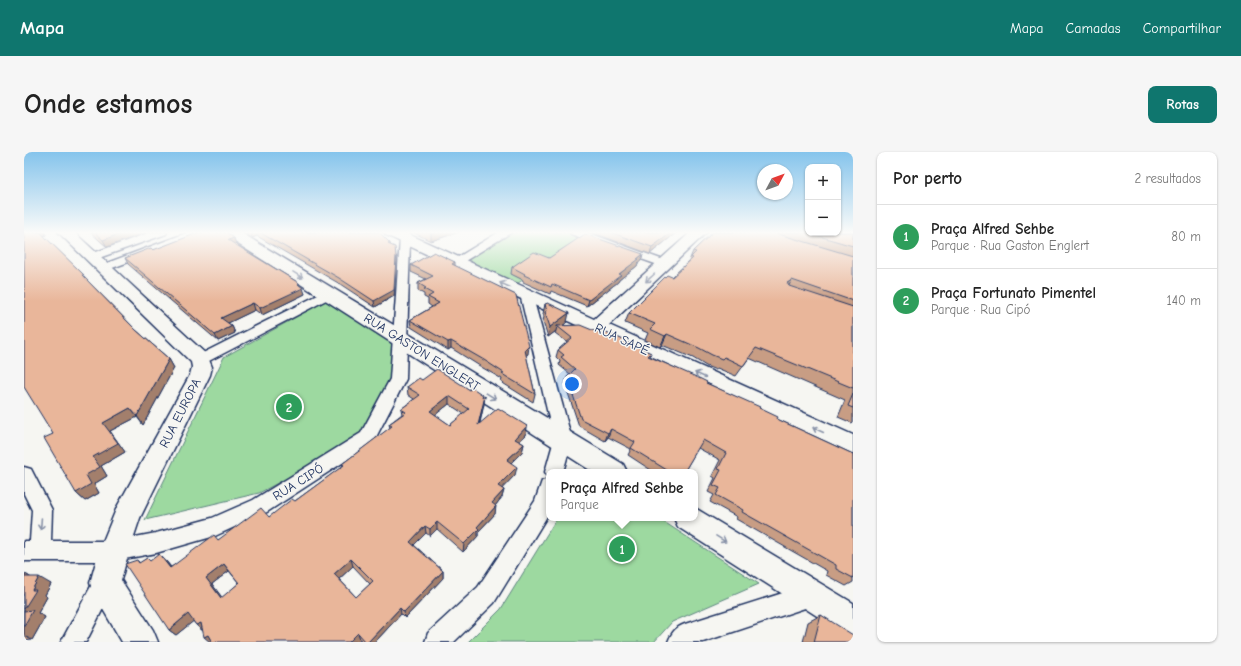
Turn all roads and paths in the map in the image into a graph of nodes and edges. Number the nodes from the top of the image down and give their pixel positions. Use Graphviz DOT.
graph roads {
  1 [pos="88,255"];
  2 [pos="114,255"];
  3 [pos="124,255"];
  4 [pos="266,255"];
  5 [pos="398,255"];
  6 [pos="440,255"];
  7 [pos="468,255"];
  8 [pos="639,255"];
  9 [pos="675,255"];
  10 [pos="456,262"];
  11 [pos="97,263"];
  12 [pos="665,264"];
  13 [pos="328,294"];
  14 [pos="526,294"];
  15 [pos="596,327"];
  16 [pos="399,338"];
  17 [pos="200,360"];
  18 [pos="563,440"];
  19 [pos="853,446"];
  20 [pos="555,469"];
  21 [pos="609,469"];
  22 [pos="24,475"];
  23 [pos="546,497"];
  24 [pos="693,521"];
  25 [pos="32,550"];
  26 [pos="114,551"];
  27 [pos="104,583"];
  28 [pos="811,595"];
  29 [pos="853,621"];
  30 [pos="73,642"];
  31 [pos="141,642"];
  32 [pos="437,642"];
  33 [pos="680,642"];
  1 -- 11 [label="street"];
  2 -- 11 [label="street"];
  3 -- 11 [label="street"];
  4 -- 13 [label="street, RUA GASTON ENGLERT, one-way"];
  5 -- 16 [label="street, RUA CIPÓ"];
  6 -- 10 [label="street, RUA SAPÉ"];
  7 -- 10 [label="street"];
  8 -- 12 [label="street"];
  9 -- 12 [label="street"];
  14 -- 10 [label="street, RUA SAPÉ, one-way"];
  11 -- 17 [label="street"];
  12 -- 15 [label="street, one-way"];
  13 -- 16 [label="street, RUA GASTON ENGLERT"];
  13 -- 17 [label="street, RUA EUROPA"];
  14 -- 15 [label="street, RUA SAPÉ"];
  14 -- 18 [label="street"];
  19 -- 15 [label="street, RUA SAPÉ, one-way"];
  16 -- 18 [label="street, RUA GASTON ENGLERT, one-way"];
  16 -- 26 [label="street, RUA CIPÓ"];
  17 -- 26 [label="street, RUA EUROPA"];
  18 -- 20 [label="street"];
  18 -- 21 [label="street, RUA GASTON ENGLERT"];
  22 -- 25 [label="street, one-way"];
  23 -- 32 [label="street"];
  24 -- 28 [label="street, one-way"];
  25 -- 26 [label="street, RUA CIPÓ"];
  26 -- 27 [label="street, RUA EUROPA"];
  27 -- 30 [label="street"];
  27 -- 31 [label="street"];
  28 -- 29 [label="street"];
  28 -- 33 [label="street"];
}
